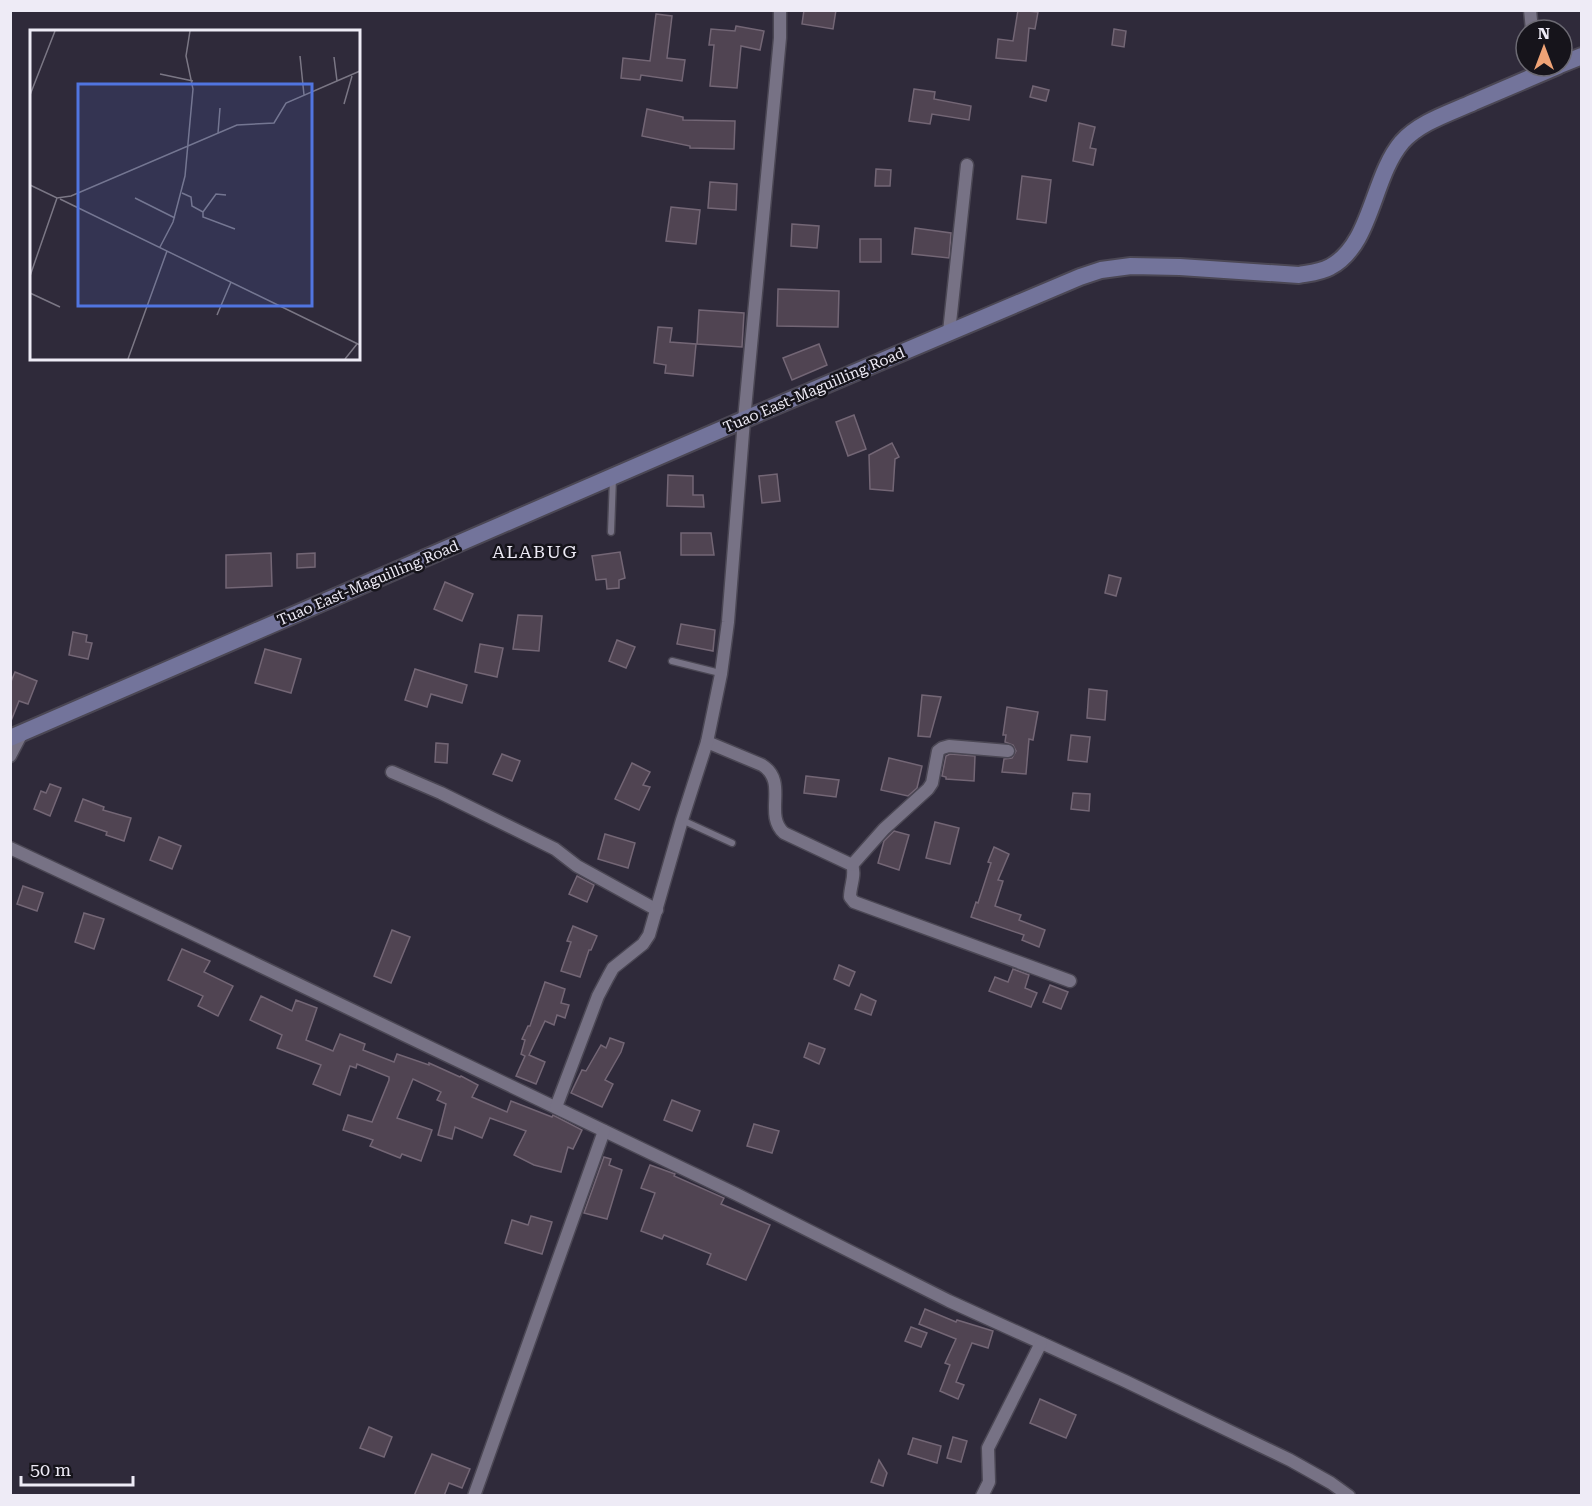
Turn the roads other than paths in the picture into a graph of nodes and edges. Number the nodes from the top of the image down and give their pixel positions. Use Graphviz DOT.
graph roads {
  1 [pos="780,10"];
  2 [pos="1521,78"];
  3 [pos="967,165"];
  4 [pos="949,332"];
  5 [pos="744,420"];
  6 [pos="613,477"];
  7 [pos="611,531"];
  8 [pos="672,661"];
  9 [pos="721,674"];
  10 [pos="16,736"];
  11 [pos="707,742"];
  12 [pos="1008,751"];
  13 [pos="10,756"];
  14 [pos="392,772"];
  15 [pos="682,820"];
  16 [pos="732,843"];
  17 [pos="10,849"];
  18 [pos="852,865"];
  19 [pos="657,910"];
  20 [pos="1070,981"];
  21 [pos="556,1107"];
  22 [pos="604,1131"];
  23 [pos="1041,1342"];
  24 [pos="474,1496"];
  25 [pos="982,1496"];
  26 [pos="1349,1496"];
  1 -- 5 [label="street"];
  2 -- 4 [label="main road, Tuao East-Maguilling Road"];
  3 -- 4 [label="street"];
  4 -- 5 [label="main road, Tuao East-Maguilling Road"];
  5 -- 6 [label="main road, Tuao East-Maguilling Road"];
  5 -- 9 [label="street"];
  6 -- 7 [label="lane"];
  6 -- 10 [label="main road, Tuao East-Maguilling Road"];
  8 -- 9 [label="lane"];
  9 -- 11 [label="street"];
  10 -- 13 [label="street"];
  11 -- 15 [label="street"];
  11 -- 18 [label="street"];
  12 -- 18 [label="street"];
  14 -- 19 [label="street"];
  15 -- 16 [label="lane"];
  15 -- 19 [label="street"];
  17 -- 21 [label="street"];
  18 -- 20 [label="street"];
  19 -- 21 [label="street"];
  21 -- 22 [label="street"];
  22 -- 23 [label="street"];
  22 -- 24 [label="street"];
  23 -- 25 [label="street"];
  23 -- 26 [label="street"];
}
